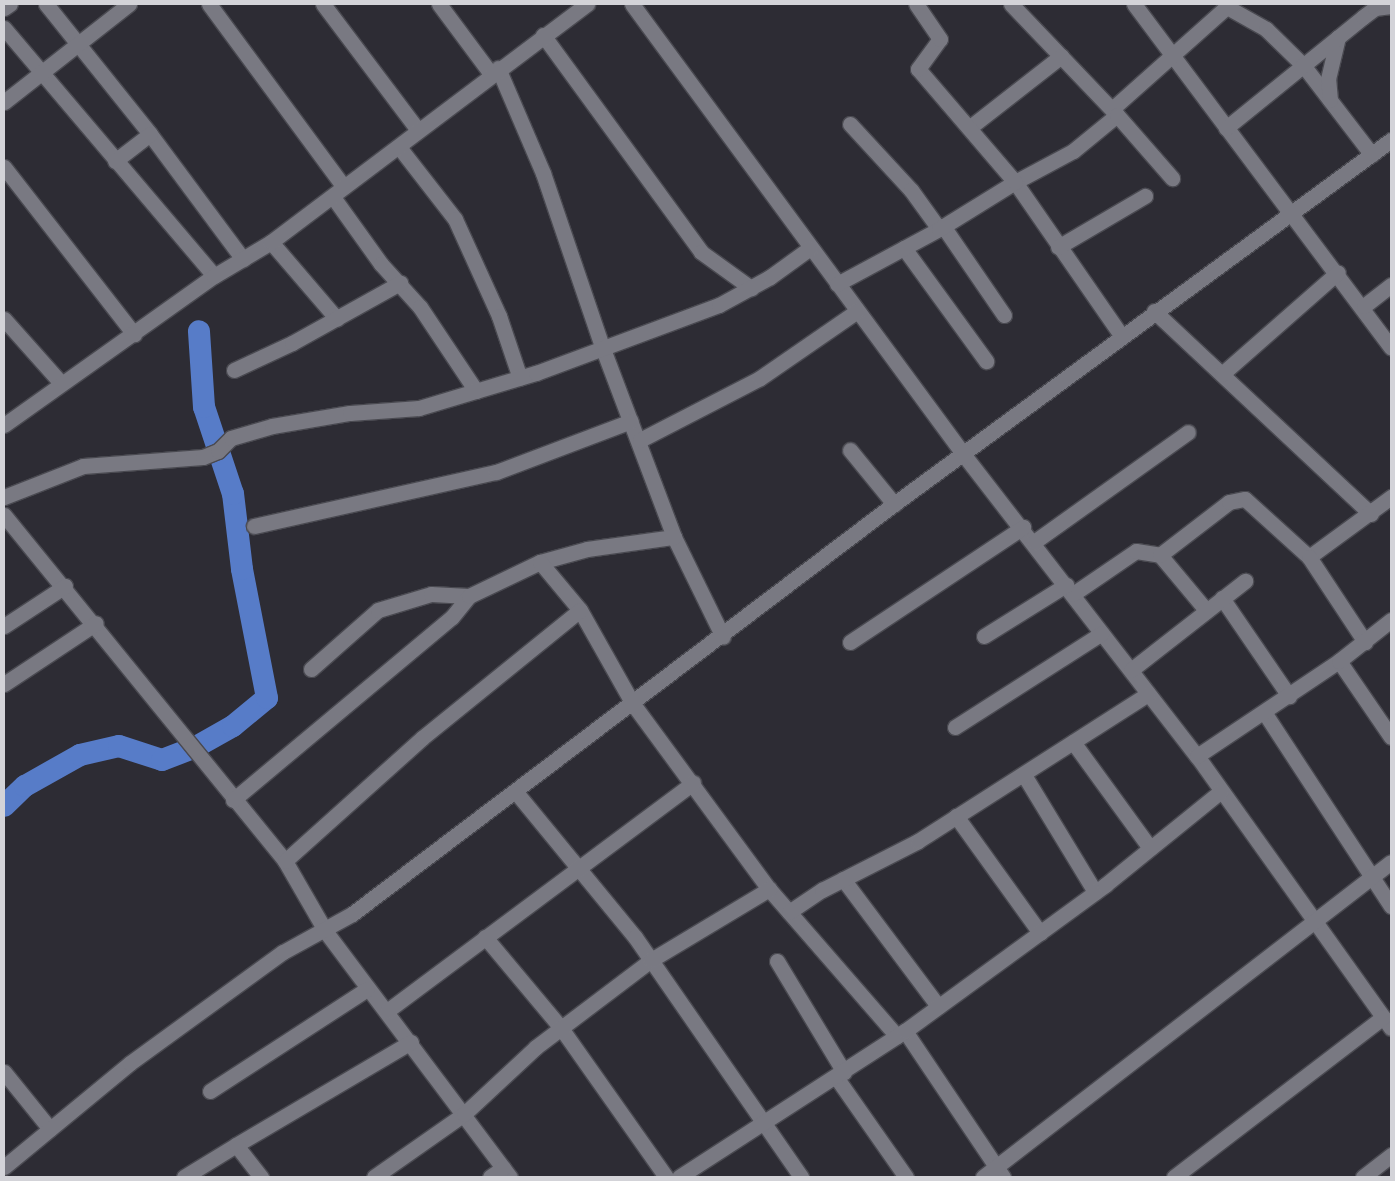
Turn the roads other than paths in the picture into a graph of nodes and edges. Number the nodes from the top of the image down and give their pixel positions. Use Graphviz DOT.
graph roads {
  1 [pos="10,4"];
  2 [pos="46,4"];
  3 [pos="129,4"];
  4 [pos="209,4"];
  5 [pos="323,4"];
  6 [pos="439,4"];
  7 [pos="586,4"];
  8 [pos="632,4"];
  9 [pos="916,4"];
  10 [pos="1011,4"];
  11 [pos="1134,4"];
  12 [pos="1229,5"];
  13 [pos="1391,6"];
  14 [pos="4,8"];
  15 [pos="4,28"];
  16 [pos="543,35"];
  17 [pos="1338,37"];
  18 [pos="80,45"];
  19 [pos="1172,54"];
  20 [pos="1061,56"];
  21 [pos="1303,65"];
  22 [pos="495,71"];
  23 [pos="41,74"];
  24 [pos="1330,100"];
  25 [pos="4,102"];
  26 [pos="1114,112"];
  27 [pos="850,124"];
  28 [pos="969,128"];
  29 [pos="1226,128"];
  30 [pos="418,130"];
  31 [pos="150,134"];
  32 [pos="1391,140"];
  33 [pos="399,147"];
  34 [pos="1372,155"];
  35 [pos="115,161"];
  36 [pos="4,167"];
  37 [pos="1172,178"];
  38 [pos="1015,182"];
  39 [pos="338,192"];
  40 [pos="1145,196"];
  41 [pos="1293,214"];
  42 [pos="941,227"];
  43 [pos="271,242"];
  44 [pos="1058,247"];
  45 [pos="810,248"];
  46 [pos="904,248"];
  47 [pos="243,259"];
  48 [pos="1338,272"];
  49 [pos="214,276"];
  50 [pos="400,283"];
  51 [pos="836,284"];
  52 [pos="1391,285"];
  53 [pos="751,288"];
  54 [pos="1364,306"];
  55 [pos="856,311"];
  56 [pos="1154,311"];
  57 [pos="1004,315"];
  58 [pos="4,319"];
  59 [pos="337,319"];
  60 [pos="134,334"];
  61 [pos="1121,335"];
  62 [pos="1391,347"];
  63 [pos="603,349"];
  64 [pos="986,361"];
  65 [pos="234,370"];
  66 [pos="1222,374"];
  67 [pos="520,378"];
  68 [pos="61,383"];
  69 [pos="476,391"];
  70 [pos="631,421"];
  71 [pos="4,424"];
  72 [pos="1188,432"];
  73 [pos="640,440"];
  74 [pos="850,450"];
  75 [pos="964,455"];
  76 [pos="1391,497"];
  77 [pos="4,498"];
  78 [pos="894,504"];
  79 [pos="4,514"];
  80 [pos="1370,514"];
  81 [pos="254,526"];
  82 [pos="1023,527"];
  83 [pos="674,537"];
  84 [pos="1034,542"];
  85 [pos="1160,554"];
  86 [pos="1308,557"];
  87 [pos="540,562"];
  88 [pos="1245,581"];
  89 [pos="65,586"];
  90 [pos="1070,590"];
  91 [pos="469,596"];
  92 [pos="1222,598"];
  93 [pos="580,610"];
  94 [pos="1206,610"];
  95 [pos="1391,620"];
  96 [pos="96,623"];
  97 [pos="4,626"];
  98 [pos="1102,633"];
  99 [pos="984,636"];
  100 [pos="723,637"];
  101 [pos="850,642"];
  102 [pos="1365,642"];
  103 [pos="1339,661"];
  104 [pos="312,669"];
  105 [pos="1131,670"];
  106 [pos="4,684"];
  107 [pos="1148,694"];
  108 [pos="1289,696"];
  109 [pos="633,704"];
  110 [pos="1264,712"];
  111 [pos="955,727"];
  112 [pos="1391,737"];
  113 [pos="1073,742"];
  114 [pos="1197,756"];
  115 [pos="1024,775"];
  116 [pos="693,783"];
  117 [pos="1221,791"];
  118 [pos="515,792"];
  119 [pos="233,800"];
  120 [pos="956,816"];
  121 [pos="1150,848"];
  122 [pos="285,861"];
  123 [pos="1391,862"];
  124 [pos="578,868"];
  125 [pos="1371,878"];
  126 [pos="843,879"];
  127 [pos="769,889"];
  128 [pos="1095,892"];
  129 [pos="1391,906"];
  130 [pos="789,912"];
  131 [pos="1316,919"];
  132 [pos="326,932"];
  133 [pos="1040,932"];
  134 [pos="485,937"];
  135 [pos="651,960"];
  136 [pos="777,960"];
  137 [pos="367,989"];
  138 [pos="938,1006"];
  139 [pos="387,1011"];
  140 [pos="1387,1023"];
  141 [pos="561,1028"];
  142 [pos="901,1034"];
  143 [pos="411,1042"];
  144 [pos="4,1072"];
  145 [pos="840,1074"];
  146 [pos="210,1090"];
  147 [pos="464,1114"];
  148 [pos="763,1124"];
  149 [pos="50,1129"];
  150 [pos="236,1145"];
  151 [pos="1391,1155"];
  152 [pos="6,1169"];
  153 [pos="507,1173"];
  154 [pos="1000,1173"];
  155 [pos="184,1177"];
  156 [pos="261,1177"];
  157 [pos="374,1177"];
  158 [pos="490,1177"];
  159 [pos="666,1177"];
  160 [pos="679,1177"];
  161 [pos="801,1177"];
  162 [pos="906,1177"];
  163 [pos="983,1177"];
  164 [pos="1174,1177"];
  165 [pos="1362,1177"];
  1 -- 14 [label="street"];
  2 -- 18 [label="street"];
  3 -- 18 [label="street"];
  4 -- 39 [label="street"];
  5 -- 30 [label="street"];
  6 -- 22 [label="street"];
  7 -- 16 [label="street"];
  8 -- 45 [label="street"];
  9 -- 28 [label="street"];
  10 -- 20 [label="street"];
  11 -- 19 [label="street"];
  12 -- 19 [label="street"];
  12 -- 21 [label="street"];
  13 -- 17 [label="street"];
  15 -- 23 [label="street"];
  16 -- 22 [label="street"];
  16 -- 53 [label="street"];
  17 -- 21 [label="street"];
  17 -- 24 [label="street"];
  18 -- 23 [label="street"];
  18 -- 31 [label="street"];
  19 -- 26 [label="street"];
  19 -- 29 [label="street"];
  20 -- 26 [label="street"];
  20 -- 28 [label="street"];
  21 -- 24 [label="street"];
  21 -- 29 [label="street"];
  22 -- 30 [label="street"];
  22 -- 63 [label="street"];
  23 -- 25 [label="street"];
  23 -- 35 [label="street"];
  24 -- 34 [label="street"];
  26 -- 37 [label="street"];
  26 -- 38 [label="street"];
  27 -- 42 [label="street"];
  28 -- 38 [label="street"];
  29 -- 41 [label="street"];
  30 -- 33 [label="street"];
  31 -- 35 [label="street"];
  31 -- 47 [label="street"];
  32 -- 34 [label="street"];
  33 -- 39 [label="street"];
  33 -- 67 [label="street"];
  34 -- 41 [label="street"];
  35 -- 49 [label="street"];
  36 -- 60 [label="street"];
  38 -- 42 [label="street"];
  38 -- 44 [label="street"];
  39 -- 43 [label="street"];
  39 -- 50 [label="street"];
  40 -- 44 [label="street"];
  41 -- 48 [label="street"];
  41 -- 56 [label="street"];
  42 -- 46 [label="street"];
  42 -- 57 [label="street"];
  43 -- 47 [label="street"];
  43 -- 59 [label="street"];
  44 -- 61 [label="street"];
  45 -- 51 [label="street"];
  45 -- 53 [label="street"];
  46 -- 51 [label="street"];
  46 -- 64 [label="street"];
  47 -- 49 [label="street"];
  48 -- 54 [label="street"];
  48 -- 66 [label="street"];
  49 -- 60 [label="street"];
  50 -- 59 [label="street"];
  50 -- 69 [label="street"];
  51 -- 55 [label="street"];
  52 -- 54 [label="street"];
  53 -- 63 [label="street"];
  54 -- 62 [label="street"];
  55 -- 73 [label="street"];
  55 -- 75 [label="street"];
  56 -- 61 [label="street"];
  56 -- 66 [label="street"];
  58 -- 68 [label="street"];
  59 -- 65 [label="street"];
  60 -- 68 [label="street"];
  61 -- 75 [label="street"];
  63 -- 67 [label="street"];
  63 -- 70 [label="street"];
  66 -- 80 [label="street"];
  67 -- 69 [label="street"];
  68 -- 71 [label="street"];
  69 -- 77 [label="street"];
  70 -- 73 [label="street"];
  70 -- 81 [label="street"];
  72 -- 84 [label="street"];
  73 -- 83 [label="street"];
  74 -- 78 [label="street"];
  75 -- 78 [label="street"];
  75 -- 82 [label="street"];
  76 -- 80 [label="street"];
  78 -- 100 [label="street"];
  79 -- 89 [label="street"];
  80 -- 86 [label="street"];
  82 -- 84 [label="street"];
  82 -- 101 [label="street"];
  83 -- 87 [label="street"];
  83 -- 100 [label="street"];
  84 -- 90 [label="street"];
  85 -- 86 [label="street"];
  85 -- 90 [label="street"];
  85 -- 94 [label="street"];
  86 -- 102 [label="street"];
  87 -- 91 [label="street"];
  87 -- 93 [label="street"];
  88 -- 92 [label="street"];
  89 -- 96 [label="street"];
  89 -- 97 [label="street"];
  90 -- 98 [label="street"];
  90 -- 99 [label="street"];
  91 -- 104 [label="street"];
  91 -- 119 [label="street"];
  92 -- 94 [label="street"];
  92 -- 108 [label="street"];
  93 -- 109 [label="street"];
  93 -- 122 [label="street"];
  94 -- 105 [label="street"];
  95 -- 102 [label="street"];
  96 -- 106 [label="street"];
  96 -- 119 [label="street"];
  98 -- 105 [label="street"];
  98 -- 111 [label="street"];
  100 -- 109 [label="street"];
  102 -- 103 [label="street"];
  103 -- 108 [label="street"];
  103 -- 112 [label="street"];
  105 -- 107 [label="street"];
  107 -- 113 [label="street"];
  107 -- 114 [label="street"];
  108 -- 110 [label="street"];
  109 -- 116 [label="street"];
  109 -- 118 [label="street"];
  110 -- 114 [label="street"];
  110 -- 125 [label="street"];
  113 -- 115 [label="street"];
  113 -- 121 [label="street"];
  114 -- 117 [label="street"];
  115 -- 120 [label="street"];
  115 -- 128 [label="street"];
  116 -- 124 [label="street"];
  116 -- 127 [label="street"];
  117 -- 121 [label="street"];
  117 -- 131 [label="street"];
  118 -- 124 [label="street"];
  118 -- 132 [label="street"];
  119 -- 122 [label="street"];
  120 -- 126 [label="street"];
  120 -- 133 [label="street"];
  121 -- 128 [label="street"];
  122 -- 132 [label="street"];
  123 -- 125 [label="street"];
  124 -- 134 [label="street"];
  124 -- 135 [label="street"];
  125 -- 129 [label="street"];
  125 -- 131 [label="street"];
  126 -- 130 [label="street"];
  126 -- 138 [label="street"];
  127 -- 130 [label="street"];
  127 -- 135 [label="street"];
  128 -- 133 [label="street"];
  130 -- 142 [label="street"];
  131 -- 140 [label="street"];
  131 -- 154 [label="street"];
  132 -- 137 [label="street"];
  132 -- 149 [label="street"];
  133 -- 138 [label="street"];
  134 -- 139 [label="street"];
  134 -- 141 [label="street"];
  135 -- 141 [label="street"];
  135 -- 148 [label="street"];
  136 -- 145 [label="street"];
  137 -- 139 [label="street"];
  137 -- 146 [label="street"];
  138 -- 142 [label="street"];
  139 -- 143 [label="street"];
  140 -- 164 [label="street"];
  141 -- 147 [label="street"];
  141 -- 159 [label="street"];
  142 -- 145 [label="street"];
  142 -- 154 [label="street"];
  143 -- 147 [label="street"];
  143 -- 150 [label="street"];
  144 -- 149 [label="street"];
  145 -- 148 [label="street"];
  145 -- 162 [label="street"];
  147 -- 153 [label="street"];
  147 -- 157 [label="street"];
  148 -- 160 [label="street"];
  148 -- 161 [label="street"];
  149 -- 152 [label="street"];
  150 -- 155 [label="street"];
  150 -- 156 [label="street"];
  151 -- 165 [label="street"];
  153 -- 158 [label="street"];
  154 -- 163 [label="street"];
}
